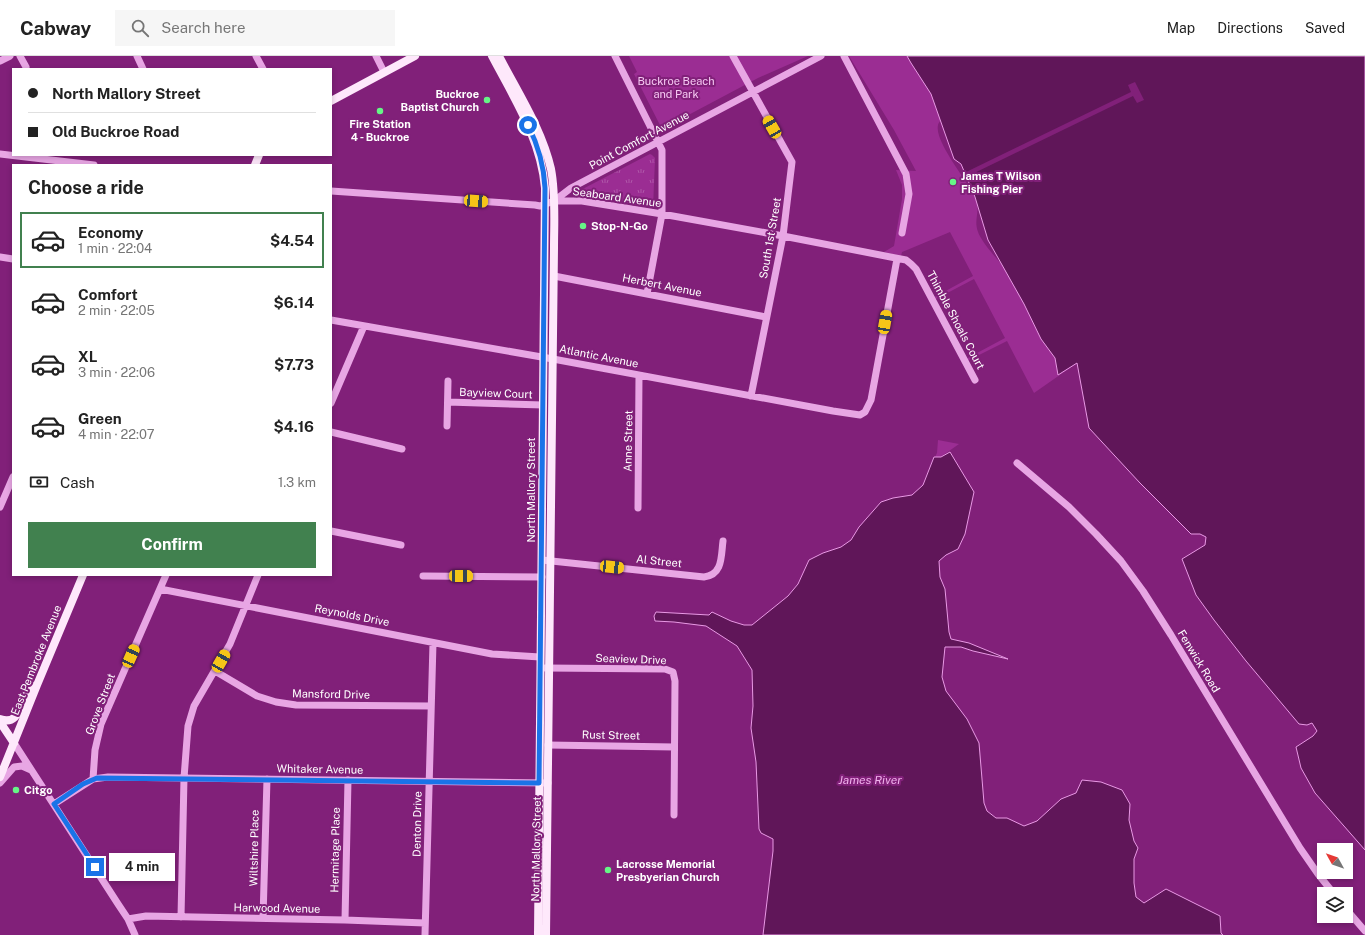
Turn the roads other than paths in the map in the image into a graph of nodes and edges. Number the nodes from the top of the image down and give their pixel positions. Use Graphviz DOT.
graph roads {
  1 [pos="10,56"];
  2 [pos="20,56"];
  3 [pos="137,56"];
  4 [pos="256,56"];
  5 [pos="376,56"];
  6 [pos="415,56"];
  7 [pos="492,56"];
  8 [pos="499,56"];
  9 [pos="615,56"];
  10 [pos="733,56"];
  11 [pos="821,56"];
  12 [pos="844,56"];
  13 [pos="0,62"];
  14 [pos="26,67"];
  15 [pos="143,68"];
  16 [pos="262,68"];
  17 [pos="384,72"];
  18 [pos="752,92"];
  19 [pos="332,100"];
  20 [pos="658,141"];
  21 [pos="0,154"];
  22 [pos="12,155"];
  23 [pos="17,156"];
  24 [pos="85,164"];
  25 [pos="332,191"];
  26 [pos="554,201"];
  27 [pos="545,204"];
  28 [pos="662,214"];
  29 [pos="902,233"];
  30 [pos="783,236"];
  31 [pos="1,259"];
  32 [pos="12,259"];
  33 [pos="896,259"];
  34 [pos="554,276"];
  35 [pos="647,294"];
  36 [pos="766,317"];
  37 [pos="332,320"];
  38 [pos="364,326"];
  39 [pos="543,358"];
  40 [pos="553,359"];
  41 [pos="640,375"];
  42 [pos="975,380"];
  43 [pos="448,381"];
  44 [pos="751,396"];
  45 [pos="332,401"];
  46 [pos="448,402"];
  47 [pos="543,405"];
  48 [pos="447,426"];
  49 [pos="332,432"];
  50 [pos="402,449"];
  51 [pos="1017,463"];
  52 [pos="12,479"];
  53 [pos="0,508"];
  54 [pos="638,508"];
  55 [pos="332,531"];
  56 [pos="723,541"];
  57 [pos="401,545"];
  58 [pos="542,560"];
  59 [pos="551,560"];
  60 [pos="84,576"];
  61 [pos="166,576"];
  62 [pos="258,576"];
  63 [pos="423,576"];
  64 [pos="542,577"];
  65 [pos="160,589"];
  66 [pos="246,606"];
  67 [pos="433,642"];
  68 [pos="540,657"];
  69 [pos="545,668"];
  70 [pos="215,671"];
  71 [pos="37,685"];
  72 [pos="431,706"];
  73 [pos="0,719"];
  74 [pos="0,722"];
  75 [pos="14,743"];
  76 [pos="548,746"];
  77 [pos="674,747"];
  78 [pos="32,770"];
  79 [pos="0,777"];
  80 [pos="184,778"];
  81 [pos="93,779"];
  82 [pos="267,779"];
  83 [pos="348,780"];
  84 [pos="429,781"];
  85 [pos="0,783"];
  86 [pos="543,783"];
  87 [pos="54,804"];
  88 [pos="674,814"];
  89 [pos="1328,887"];
  90 [pos="181,917"];
  91 [pos="1353,917"];
  92 [pos="263,918"];
  93 [pos="128,919"];
  94 [pos="345,920"];
  95 [pos="425,923"];
  96 [pos="1365,931"];
  97 [pos="135,935"];
  98 [pos="425,935"];
  99 [pos="538,935"];
  100 [pos="546,935"];
  1 -- 13 [label="street"];
  2 -- 14 [label="street"];
  3 -- 15 [label="street"];
  4 -- 16 [label="street"];
  5 -- 17 [label="street"];
  6 -- 17 [label="main road"];
  7 -- 27 [label="main road, North Mallory Street"];
  8 -- 26 [label="main road, North Mallory Street"];
  9 -- 20 [label="street"];
  10 -- 18 [label="street, South 1st Street"];
  11 -- 18 [label="street, Point Comfort Avenue"];
  12 -- 29 [label="street"];
  17 -- 19 [label="main road"];
  18 -- 20 [label="street, Point Comfort Avenue"];
  18 -- 30 [label="street, South 1st Street"];
  20 -- 26 [label="street, Point Comfort Avenue"];
  20 -- 28 [label="street"];
  21 -- 22 [label="street"];
  23 -- 24 [label="street"];
  25 -- 27 [label="street, Seaboard Avenue"];
  26 -- 27 [label="street, Seaboard Avenue"];
  26 -- 28 [label="street, Seaboard Avenue"];
  26 -- 34 [label="main road, North Mallory Street"];
  27 -- 39 [label="main road, North Mallory Street"];
  28 -- 30 [label="street, Seaboard Avenue"];
  28 -- 35 [label="street"];
  30 -- 33 [label="street, Seaboard Avenue"];
  30 -- 36 [label="street, South 1st Street"];
  31 -- 32 [label="street"];
  33 -- 42 [label="street, Thimble Shoals Court"];
  33 -- 44 [label="street, Atlantic Avenue"];
  34 -- 35 [label="street, Herbert Avenue"];
  34 -- 40 [label="main road, North Mallory Street"];
  35 -- 36 [label="street, Herbert Avenue"];
  36 -- 44 [label="street, South 1st Street"];
  37 -- 38 [label="street, Atlantic Avenue"];
  38 -- 39 [label="street, Atlantic Avenue"];
  38 -- 45 [label="street"];
  39 -- 40 [label="street, Atlantic Avenue"];
  39 -- 47 [label="main road, North Mallory Street"];
  40 -- 41 [label="street, Atlantic Avenue"];
  40 -- 59 [label="main road, North Mallory Street"];
  41 -- 44 [label="street, Atlantic Avenue"];
  41 -- 54 [label="street, Anne Street"];
  43 -- 46 [label="street, Bayview Court"];
  46 -- 47 [label="street, Bayview Court"];
  46 -- 48 [label="street, Bayview Court"];
  47 -- 58 [label="main road, North Mallory Street"];
  49 -- 50 [label="street"];
  51 -- 89 [label="street, Fenwick Road"];
  52 -- 53 [label="street"];
  55 -- 57 [label="street"];
  56 -- 59 [label="street, Al Street"];
  58 -- 59 [label="street, Al Street"];
  58 -- 64 [label="main road, North Mallory Street"];
  59 -- 69 [label="main road, North Mallory Street"];
  60 -- 71 [label="main road, East Pembroke Avenue"];
  61 -- 65 [label="street, Grove Street"];
  62 -- 66 [label="street"];
  63 -- 64 [label="street"];
  64 -- 68 [label="main road, North Mallory Street"];
  65 -- 66 [label="street, Reynolds Drive"];
  65 -- 81 [label="street, Grove Street"];
  66 -- 67 [label="street, Reynolds Drive"];
  66 -- 70 [label="street"];
  67 -- 68 [label="street, Reynolds Drive"];
  67 -- 72 [label="street, Denton Drive"];
  68 -- 69 [label="main road, North Mallory Street"];
  69 -- 76 [label="main road, North Mallory Street"];
  69 -- 77 [label="street, Seaview Drive"];
  69 -- 86 [label="main road, North Mallory Street"];
  70 -- 72 [label="street, Mansford Drive"];
  70 -- 80 [label="street"];
  71 -- 73 [label="main road"];
  71 -- 75 [label="main road, East Pembroke Avenue"];
  72 -- 84 [label="street, Denton Drive"];
  74 -- 75 [label="main road"];
  75 -- 78 [label="street"];
  75 -- 79 [label="main road, East Pembroke Avenue"];
  76 -- 77 [label="street, Rust Street"];
  76 -- 86 [label="main road, North Mallory Street"];
  77 -- 88 [label="street, Seaview Drive"];
  78 -- 85 [label="street"];
  78 -- 87 [label="street"];
  80 -- 81 [label="street, Whitaker Avenue"];
  80 -- 82 [label="street, Whitaker Avenue"];
  80 -- 90 [label="street"];
  81 -- 87 [label="street"];
  82 -- 83 [label="street, Whitaker Avenue"];
  82 -- 92 [label="street, Wiltshire Place"];
  83 -- 84 [label="street, Whitaker Avenue"];
  83 -- 94 [label="street, Hermitage Place"];
  84 -- 86 [label="street, Whitaker Avenue"];
  84 -- 95 [label="street, Denton Drive"];
  86 -- 99 [label="main road, North Mallory Street"];
  86 -- 100 [label="main road, North Mallory Street"];
  87 -- 93 [label="street"];
  90 -- 92 [label="street, Harwood Avenue"];
  90 -- 93 [label="street, Harwood Avenue"];
  91 -- 96 [label="street"];
  92 -- 94 [label="street, Harwood Avenue"];
  93 -- 97 [label="street"];
  94 -- 95 [label="street, Harwood Avenue"];
  95 -- 98 [label="street, Denton Drive"];
}
